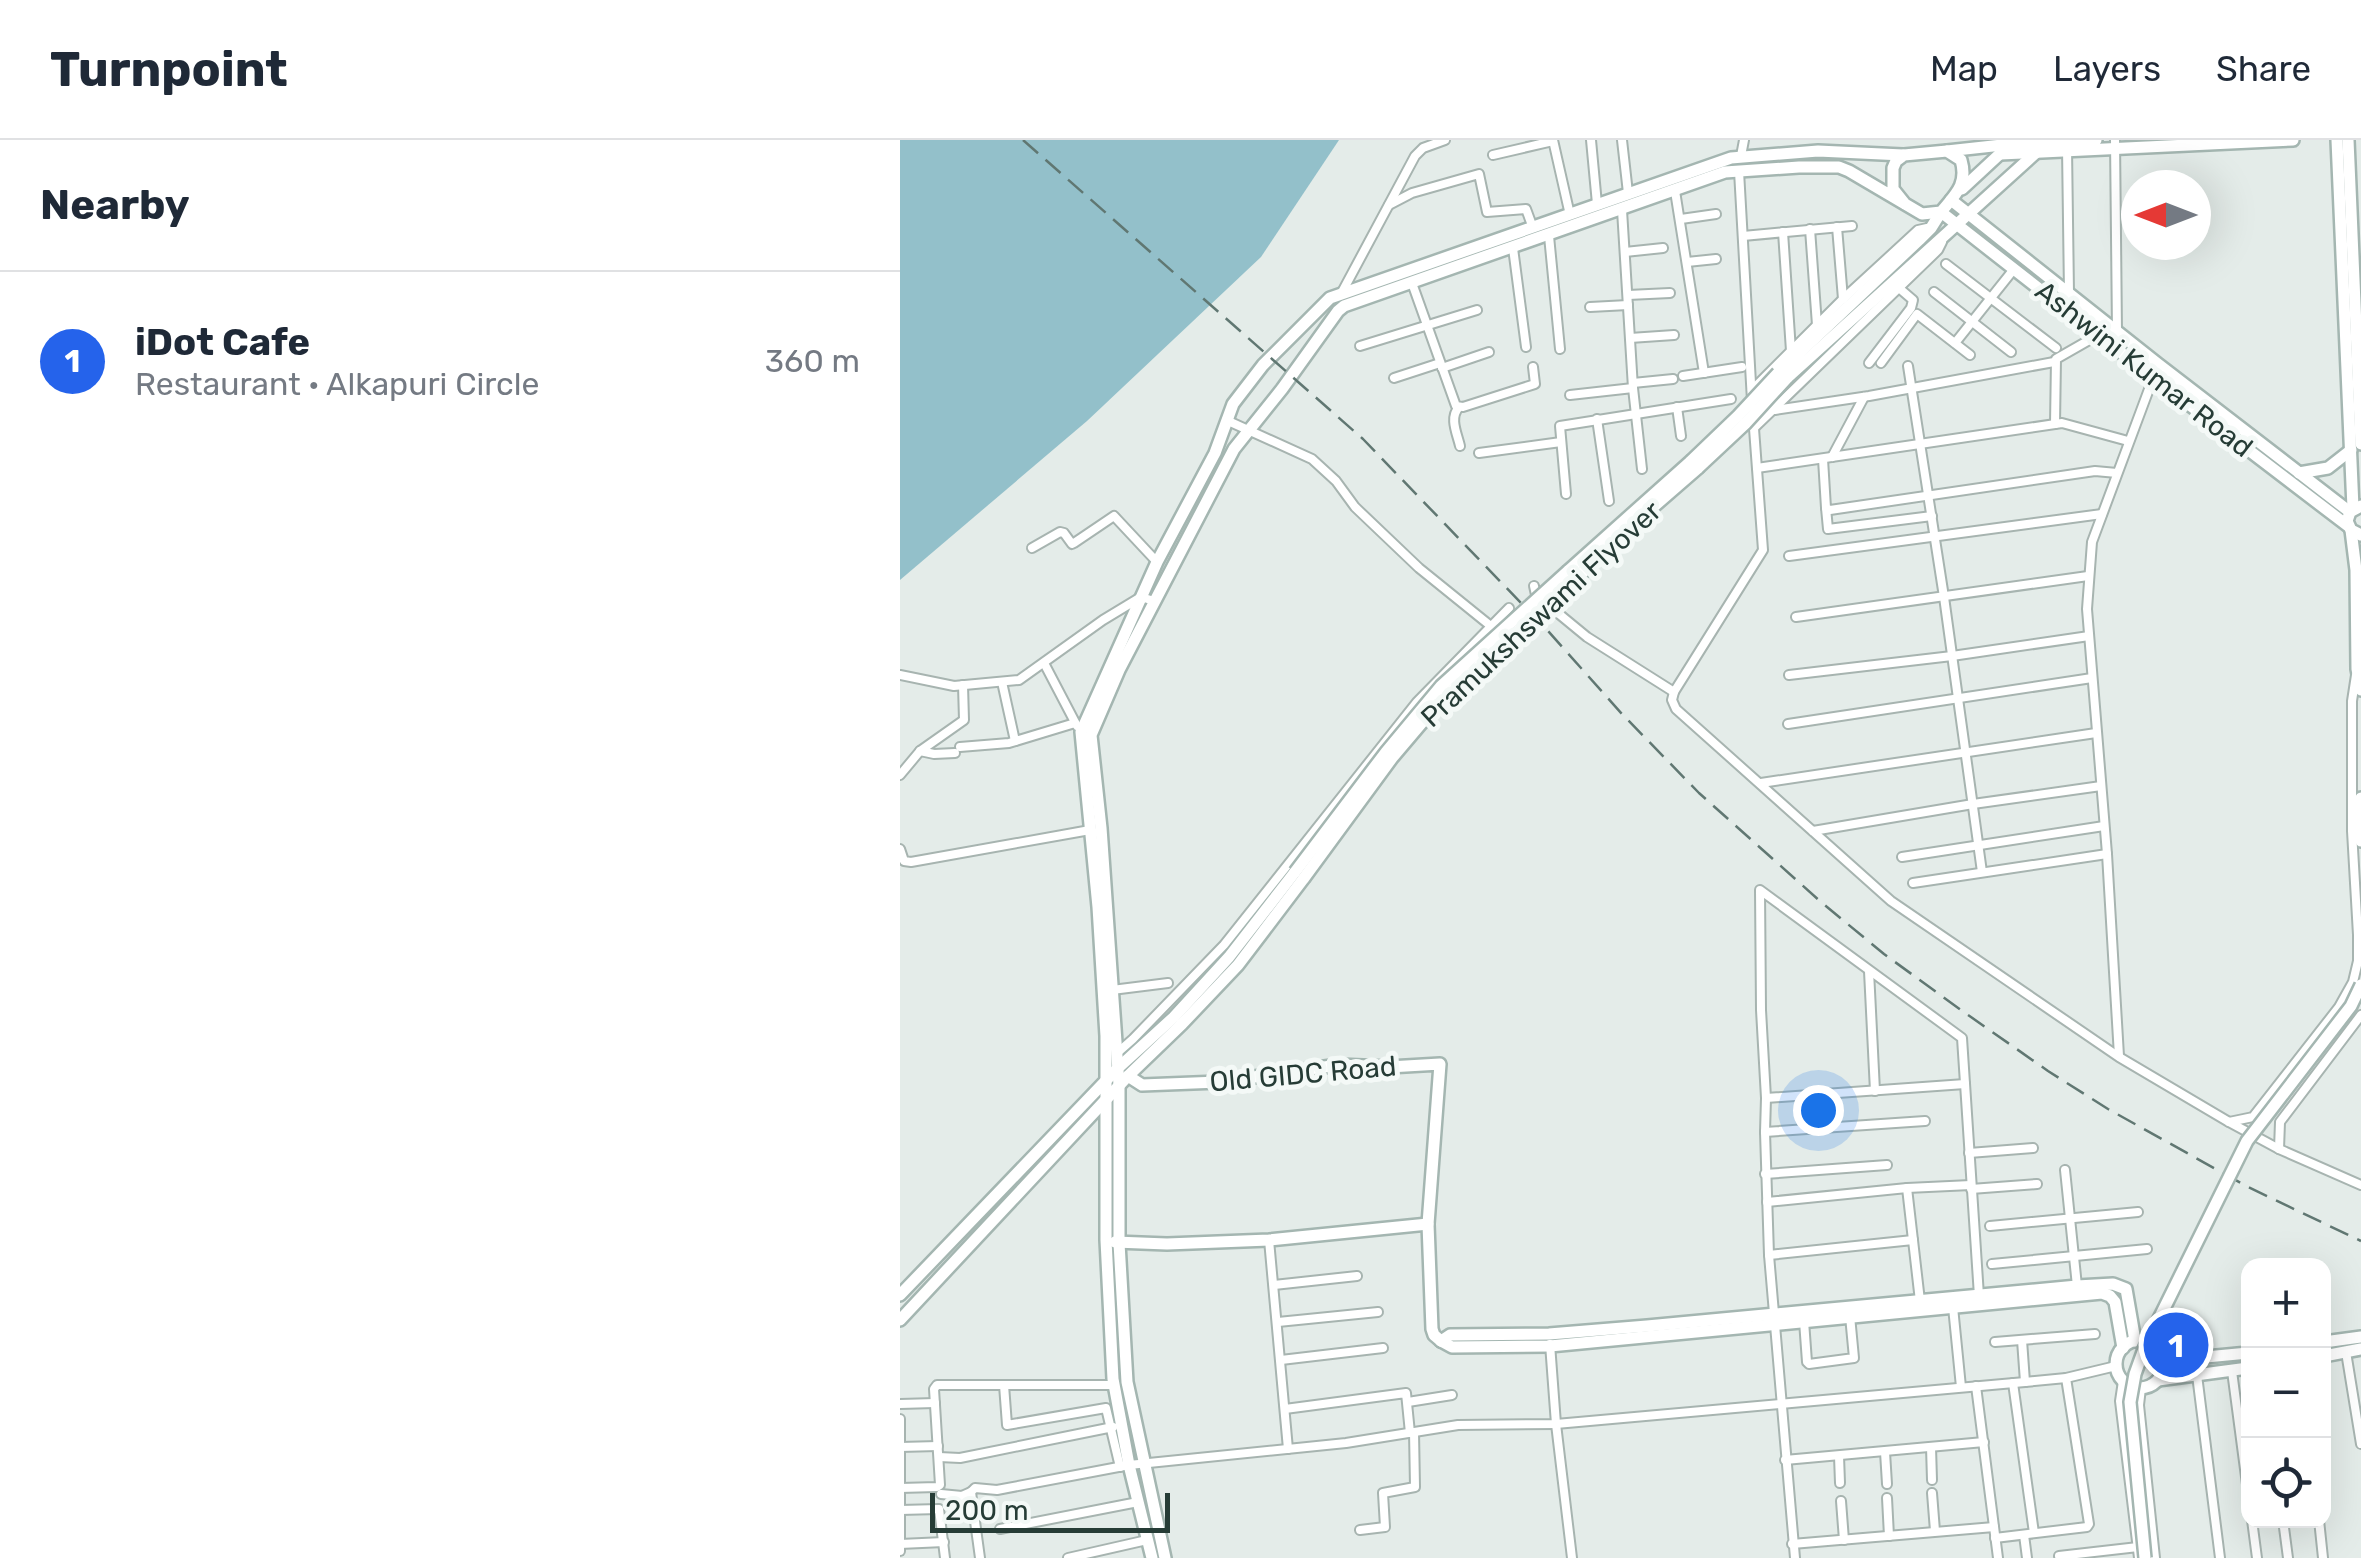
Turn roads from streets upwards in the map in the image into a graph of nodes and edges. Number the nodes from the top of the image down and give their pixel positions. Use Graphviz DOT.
graph roads {
  1 [pos="1445,140"];
  2 [pos="1553,140"];
  3 [pos="1590,140"];
  4 [pos="1622,140"];
  5 [pos="1744,140"];
  6 [pos="2096,140"];
  7 [pos="2293,140"];
  8 [pos="2338,140"];
  9 [pos="2348,140"];
  10 [pos="2049,141"];
  11 [pos="2115,145"];
  12 [pos="2009,146"];
  13 [pos="2067,147"];
  14 [pos="1947,151"];
  15 [pos="2036,152"];
  16 [pos="1492,155"];
  17 [pos="1904,155"];
  18 [pos="1741,156"];
  19 [pos="1739,171"];
  20 [pos="1962,189"];
  21 [pos="1676,191"];
  22 [pos="1628,193"];
  23 [pos="1951,200"];
  24 [pos="1597,204"];
  25 [pos="1904,204"];
  26 [pos="1389,205"];
  27 [pos="1622,210"];
  28 [pos="1942,212"];
  29 [pos="1570,214"];
  30 [pos="1716,214"];
  31 [pos="1968,214"];
  32 [pos="1681,219"];
  33 [pos="1957,224"];
  34 [pos="1852,226"];
  35 [pos="1837,227"];
  36 [pos="1533,228"];
  37 [pos="1931,228"];
  38 [pos="1810,229"];
  39 [pos="1783,232"];
  40 [pos="1944,234"];
  41 [pos="1549,236"];
  42 [pos="1743,236"];
  43 [pos="2357,246"];
  44 [pos="1514,248"];
  45 [pos="1664,248"];
  46 [pos="1625,252"];
  47 [pos="1716,258"];
  48 [pos="1687,262"];
  49 [pos="1946,264"];
  50 [pos="2014,269"];
  51 [pos="1412,283"];
  52 [pos="1879,285"];
  53 [pos="1899,288"];
  54 [pos="1934,292"];
  55 [pos="1670,293"];
  56 [pos="2068,293"];
  57 [pos="1340,294"];
  58 [pos="1628,295"];
  59 [pos="1991,298"];
  60 [pos="1843,299"];
  61 [pos="1628,306"];
  62 [pos="1590,308"];
  63 [pos="1477,310"];
  64 [pos="1972,321"];
  65 [pos="1427,325"];
  66 [pos="1817,325"];
  67 [pos="2114,329"];
  68 [pos="1674,335"];
  69 [pos="2098,335"];
  70 [pos="1630,338"];
  71 [pos="1955,343"];
  72 [pos="1360,346"];
  73 [pos="1526,346"];
  74 [pos="2056,348"];
  75 [pos="1560,349"];
  76 [pos="1791,350"];
  77 [pos="1489,352"];
  78 [pos="2011,352"];
  79 [pos="1970,355"];
  80 [pos="2359,356"];
  81 [pos="2054,362"];
  82 [pos="1869,363"];
  83 [pos="1881,363"];
  84 [pos="2158,364"];
  85 [pos="1441,365"];
  86 [pos="1908,366"];
  87 [pos="1533,367"];
  88 [pos="1742,367"];
  89 [pos="1704,373"];
  90 [pos="1394,378"];
  91 [pos="2153,378"];
  92 [pos="1633,385"];
  93 [pos="1912,388"];
  94 [pos="1752,390"];
  95 [pos="1570,395"];
  96 [pos="1864,397"];
  97 [pos="1730,398"];
  98 [pos="1459,407"];
  99 [pos="1676,407"];
  100 [pos="1775,410"];
  101 [pos="1637,413"];
  102 [pos="1226,420"];
  103 [pos="1596,420"];
  104 [pos="2054,424"];
  105 [pos="1754,428"];
  106 [pos="1247,431"];
  107 [pos="1681,436"];
  108 [pos="2128,441"];
  109 [pos="1561,442"];
  110 [pos="1920,444"];
  111 [pos="1460,446"];
  112 [pos="2356,447"];
  113 [pos="1478,454"];
  114 [pos="1827,458"];
  115 [pos="1756,468"];
  116 [pos="1642,469"];
  117 [pos="2116,473"];
  118 [pos="2299,473"];
  119 [pos="1566,494"];
  120 [pos="1928,496"];
  121 [pos="1609,501"];
  122 [pos="1826,508"];
  123 [pos="2354,509"];
  124 [pos="2102,514"];
  125 [pos="1932,516"];
  126 [pos="2353,531"];
  127 [pos="1934,538"];
  128 [pos="1032,548"];
  129 [pos="1789,556"];
  130 [pos="1158,562"];
  131 [pos="2088,576"];
  132 [pos="1534,586"];
  133 [pos="1944,597"];
  134 [pos="1148,599"];
  135 [pos="1509,608"];
  136 [pos="1796,618"];
  137 [pos="1492,626"];
  138 [pos="2089,636"];
  139 [pos="1952,656"];
  140 [pos="1044,664"];
  141 [pos="2356,669"];
  142 [pos="900,675"];
  143 [pos="1790,675"];
  144 [pos="2092,678"];
  145 [pos="1002,682"];
  146 [pos="963,685"];
  147 [pos="2361,690"];
  148 [pos="1674,692"];
  149 [pos="1957,697"];
  150 [pos="1788,724"];
  151 [pos="1082,731"];
  152 [pos="2096,733"];
  153 [pos="1015,742"];
  154 [pos="920,751"];
  155 [pos="1964,752"];
  156 [pos="900,775"];
  157 [pos="1761,783"];
  158 [pos="2101,786"];
  159 [pos="2361,798"];
  160 [pos="1972,804"];
  161 [pos="2104,826"];
  162 [pos="1090,830"];
  163 [pos="1812,832"];
  164 [pos="2361,841"];
  165 [pos="1979,844"];
  166 [pos="900,849"];
  167 [pos="2107,854"];
  168 [pos="1902,856"];
  169 [pos="1982,872"];
  170 [pos="1913,883"];
  171 [pos="1869,970"];
  172 [pos="1168,983"];
  173 [pos="2361,985"];
  174 [pos="1112,990"];
  175 [pos="2346,997"];
  176 [pos="2361,998"];
  177 [pos="2361,1006"];
  178 [pos="2361,1015"];
  179 [pos="1172,1017"];
  180 [pos="1116,1054"];
  181 [pos="2119,1057"];
  182 [pos="1121,1076"];
  183 [pos="1106,1082"];
  184 [pos="1966,1084"];
  185 [pos="1874,1091"];
  186 [pos="1108,1097"];
  187 [pos="1766,1098"];
  188 [pos="1925,1121"];
  189 [pos="2229,1122"];
  190 [pos="1764,1132"];
  191 [pos="2034,1148"];
  192 [pos="2279,1148"];
  193 [pos="1970,1153"];
  194 [pos="1887,1165"];
  195 [pos="2065,1170"];
  196 [pos="1765,1174"];
  197 [pos="2037,1184"];
  198 [pos="2361,1185"];
  199 [pos="1971,1187"];
  200 [pos="1907,1188"];
  201 [pos="1767,1202"];
  202 [pos="2138,1212"];
  203 [pos="2070,1219"];
  204 [pos="1428,1224"];
  205 [pos="1990,1226"];
  206 [pos="1269,1240"];
  207 [pos="1913,1240"];
  208 [pos="1113,1242"];
  209 [pos="2147,1249"];
  210 [pos="1769,1254"];
  211 [pos="2074,1255"];
  212 [pos="1992,1264"];
  213 [pos="1357,1276"];
  214 [pos="1274,1285"];
  215 [pos="2077,1286"];
  216 [pos="900,1295"];
  217 [pos="1979,1296"];
  218 [pos="1920,1301"];
  219 [pos="1953,1304"];
  220 [pos="1378,1312"];
  221 [pos="1850,1313"];
  222 [pos="1803,1317"];
  223 [pos="900,1320"];
  224 [pos="1774,1320"];
  225 [pos="1278,1322"];
  226 [pos="2096,1334"];
  227 [pos="2361,1337"];
  228 [pos="1550,1340"];
  229 [pos="2022,1340"];
  230 [pos="2135,1341"];
  231 [pos="2331,1341"];
  232 [pos="1995,1342"];
  233 [pos="1383,1348"];
  234 [pos="2123,1348"];
  235 [pos="2361,1350"];
  236 [pos="2346,1352"];
  237 [pos="2241,1354"];
  238 [pos="2331,1355"];
  239 [pos="1281,1360"];
  240 [pos="2164,1361"];
  241 [pos="2116,1366"];
  242 [pos="2241,1370"];
  243 [pos="2232,1372"];
  244 [pos="2197,1376"];
  245 [pos="2066,1378"];
  246 [pos="2123,1380"];
  247 [pos="2158,1380"];
  248 [pos="2025,1382"];
  249 [pos="2013,1383"];
  250 [pos="1004,1385"];
  251 [pos="1113,1385"];
  252 [pos="1976,1386"];
  253 [pos="1960,1388"];
  254 [pos="2141,1388"];
  255 [pos="1452,1395"];
  256 [pos="1408,1402"];
  257 [pos="1783,1402"];
  258 [pos="936,1403"];
  259 [pos="900,1404"];
  260 [pos="1285,1409"];
  261 [pos="900,1420"];
  262 [pos="1556,1424"];
  263 [pos="1113,1427"];
  264 [pos="1412,1432"];
  265 [pos="2241,1440"];
  266 [pos="1984,1442"];
  267 [pos="2361,1444"];
  268 [pos="900,1446"];
  269 [pos="938,1446"];
  270 [pos="1930,1447"];
  271 [pos="1288,1450"];
  272 [pos="1886,1452"];
  273 [pos="939,1456"];
  274 [pos="1839,1456"];
  275 [pos="1786,1460"];
  276 [pos="1146,1465"];
  277 [pos="1124,1466"];
  278 [pos="1932,1480"];
  279 [pos="1840,1483"];
  280 [pos="1886,1484"];
  281 [pos="900,1488"];
  282 [pos="971,1492"];
  283 [pos="1932,1493"];
  284 [pos="941,1494"];
  285 [pos="1887,1498"];
  286 [pos="1842,1501"];
  287 [pos="1138,1502"];
  288 [pos="900,1510"];
  289 [pos="1994,1527"];
  290 [pos="2253,1528"];
  291 [pos="2284,1528"];
  292 [pos="2320,1528"];
  293 [pos="1000,1530"];
  294 [pos="1360,1530"];
  295 [pos="1935,1532"];
  296 [pos="2029,1534"];
  297 [pos="1890,1536"];
  298 [pos="1995,1538"];
  299 [pos="1147,1540"];
  300 [pos="1844,1540"];
  301 [pos="944,1542"];
  302 [pos="1792,1544"];
  303 [pos="900,1548"];
  304 [pos="2140,1554"];
  305 [pos="2058,1556"];
  306 [pos="945,1558"];
  307 [pos="980,1558"];
  308 [pos="1068,1558"];
  309 [pos="1152,1558"];
  310 [pos="1165,1558"];
  311 [pos="1572,1558"];
  312 [pos="1794,1558"];
  313 [pos="1998,1558"];
  314 [pos="2027,1558"];
  315 [pos="2155,1558"];
  316 [pos="2220,1558"];
  317 [pos="2257,1558"];
  318 [pos="2288,1558"];
  319 [pos="2324,1558"];
  1 -- 26 [label="street"];
  2 -- 16 [label="street"];
  2 -- 29 [label="street"];
  3 -- 24 [label="street"];
  4 -- 22 [label="street"];
  5 -- 18 [label="street"];
  6 -- 13 [label="street"];
  7 -- 11 [label="street"];
  8 -- 112 [label="street"];
  9 -- 43 [label="street"];
  10 -- 12 [label="street"];
  10 -- 13 [label="street"];
  10 -- 15 [label="street, Pramukshswami Flyover"];
  11 -- 13 [label="street"];
  11 -- 67 [label="street"];
  12 -- 14 [label="street"];
  12 -- 15 [label="street"];
  12 -- 20 [label="street"];
  13 -- 15 [label="street"];
  13 -- 56 [label="street"];
  14 -- 17 [label="street"];
  14 -- 20 [label="street"];
  15 -- 31 [label="street, Pramukshswami Flyover"];
  17 -- 18 [label="street"];
  17 -- 25 [label="street"];
  18 -- 22 [label="street"];
  19 -- 21 [label="street"];
  19 -- 25 [label="street"];
  19 -- 42 [label="street"];
  20 -- 23 [label="street"];
  21 -- 27 [label="street"];
  21 -- 32 [label="street"];
  22 -- 24 [label="street"];
  23 -- 28 [label="street"];
  23 -- 31 [label="street, Ashwini Kumar Road"];
  24 -- 29 [label="street"];
  25 -- 28 [label="street"];
  26 -- 36 [label="street"];
  26 -- 57 [label="street"];
  27 -- 41 [label="street"];
  27 -- 46 [label="street"];
  28 -- 33 [label="street, Ashwini Kumar Road"];
  28 -- 37 [label="street, Pramukshswami Flyover"];
  29 -- 36 [label="street"];
  30 -- 32 [label="street"];
  31 -- 33 [label="street, Pramukshswami Flyover"];
  31 -- 56 [label="street, Ashwini Kumar Road"];
  32 -- 48 [label="street"];
  33 -- 40 [label="street, Pramukshswami Flyover"];
  33 -- 50 [label="street, Ashwini Kumar Road"];
  34 -- 35 [label="street"];
  35 -- 38 [label="street"];
  35 -- 60 [label="street"];
  36 -- 57 [label="street"];
  37 -- 52 [label="street, Pramukshswami Flyover"];
  37 -- 60 [label="street"];
  38 -- 39 [label="street"];
  38 -- 66 [label="street"];
  39 -- 42 [label="street"];
  39 -- 76 [label="street"];
  40 -- 52 [label="street, Pramukshswami Flyover"];
  40 -- 53 [label="street"];
  41 -- 44 [label="street"];
  41 -- 75 [label="street"];
  42 -- 94 [label="street"];
  43 -- 80 [label="street"];
  44 -- 51 [label="street"];
  44 -- 73 [label="street"];
  45 -- 46 [label="street"];
  46 -- 58 [label="street"];
  47 -- 48 [label="street"];
  48 -- 89 [label="street"];
  49 -- 59 [label="street"];
  50 -- 59 [label="street"];
  50 -- 69 [label="street, Ashwini Kumar Road"];
  51 -- 65 [label="street"];
  51 -- 106 [label="street"];
  52 -- 179 [label="street, Pramukshswami Flyover, bridge"];
  53 -- 82 [label="street"];
  53 -- 100 [label="street"];
  54 -- 64 [label="street"];
  55 -- 58 [label="street"];
  56 -- 67 [label="street, Ashwini Kumar Road"];
  57 -- 102 [label="street"];
  58 -- 61 [label="street"];
  59 -- 64 [label="street"];
  59 -- 74 [label="street"];
  60 -- 66 [label="street"];
  61 -- 62 [label="street"];
  61 -- 70 [label="street"];
  63 -- 65 [label="street"];
  64 -- 71 [label="street"];
  64 -- 78 [label="street"];
  65 -- 72 [label="street"];
  65 -- 85 [label="street"];
  66 -- 76 [label="street"];
  67 -- 69 [label="street"];
  67 -- 84 [label="street, Ashwini Kumar Road"];
  68 -- 70 [label="street"];
  69 -- 81 [label="street"];
  69 -- 91 [label="street, Ashwini Kumar Road"];
  70 -- 92 [label="street"];
  71 -- 79 [label="street"];
  71 -- 83 [label="street"];
  76 -- 94 [label="street"];
  77 -- 85 [label="street"];
  80 -- 112 [label="street"];
  81 -- 93 [label="street"];
  81 -- 104 [label="street"];
  84 -- 91 [label="street"];
  84 -- 118 [label="street, Ashwini Kumar Road"];
  85 -- 90 [label="street"];
  85 -- 98 [label="street"];
  86 -- 93 [label="street"];
  87 -- 98 [label="street"];
  88 -- 89 [label="street"];
  89 -- 92 [label="street"];
  91 -- 108 [label="street"];
  91 -- 126 [label="street, Ashwini Kumar Road"];
  92 -- 95 [label="street"];
  92 -- 101 [label="street"];
  93 -- 96 [label="street"];
  93 -- 110 [label="street"];
  94 -- 105 [label="street"];
  96 -- 100 [label="street"];
  96 -- 114 [label="street"];
  97 -- 99 [label="street"];
  98 -- 111 [label="street"];
  99 -- 101 [label="street"];
  99 -- 107 [label="street"];
  100 -- 105 [label="street"];
  101 -- 103 [label="street"];
  101 -- 116 [label="street"];
  102 -- 106 [label="street"];
  102 -- 130 [label="street"];
  103 -- 109 [label="street"];
  103 -- 121 [label="street"];
  104 -- 108 [label="street"];
  104 -- 110 [label="street"];
  105 -- 115 [label="street"];
  106 -- 134 [label="street"];
  106 -- 137 [label="street"];
  108 -- 117 [label="street"];
  109 -- 113 [label="street"];
  109 -- 119 [label="street"];
  110 -- 114 [label="street"];
  110 -- 120 [label="street"];
  112 -- 118 [label="street"];
  112 -- 123 [label="street"];
  114 -- 115 [label="street"];
  114 -- 122 [label="street"];
  115 -- 148 [label="street"];
  117 -- 120 [label="street"];
  117 -- 124 [label="street"];
  118 -- 123 [label="street, Ashwini Kumar Road"];
  120 -- 122 [label="street"];
  120 -- 125 [label="street"];
  122 -- 125 [label="street"];
  123 -- 126 [label="street"];
  124 -- 127 [label="street"];
  124 -- 131 [label="street"];
  125 -- 127 [label="street"];
  126 -- 141 [label="street"];
  127 -- 129 [label="street"];
  127 -- 133 [label="street"];
  128 -- 130 [label="street"];
  130 -- 134 [label="street"];
  131 -- 133 [label="street"];
  131 -- 138 [label="street"];
  132 -- 148 [label="street"];
  133 -- 136 [label="street"];
  133 -- 139 [label="street"];
  134 -- 140 [label="street"];
  134 -- 151 [label="street"];
  135 -- 137 [label="street"];
  137 -- 179 [label="street"];
  138 -- 139 [label="street"];
  138 -- 144 [label="street"];
  139 -- 143 [label="street"];
  139 -- 149 [label="street"];
  140 -- 145 [label="street"];
  140 -- 151 [label="street"];
  141 -- 147 [label="street"];
  141 -- 175 [label="street"];
  142 -- 146 [label="street"];
  144 -- 149 [label="street"];
  144 -- 152 [label="street"];
  145 -- 146 [label="street"];
  145 -- 153 [label="street"];
  146 -- 154 [label="street"];
  148 -- 157 [label="street"];
  149 -- 150 [label="street"];
  149 -- 155 [label="street"];
  151 -- 153 [label="street"];
  151 -- 162 [label="street"];
  151 -- 174 [label="street"];
  152 -- 155 [label="street"];
  152 -- 158 [label="street"];
  153 -- 154 [label="street"];
  154 -- 156 [label="street"];
  155 -- 157 [label="street"];
  155 -- 160 [label="street"];
  157 -- 163 [label="street"];
  158 -- 160 [label="street"];
  158 -- 161 [label="street"];
  159 -- 164 [label="street"];
  160 -- 163 [label="street"];
  160 -- 165 [label="street"];
  161 -- 165 [label="street"];
  161 -- 167 [label="street"];
  162 -- 166 [label="street"];
  162 -- 183 [label="street"];
  163 -- 181 [label="street"];
  165 -- 168 [label="street"];
  165 -- 169 [label="street"];
  167 -- 169 [label="street"];
  167 -- 181 [label="street"];
  169 -- 170 [label="street"];
  171 -- 184 [label="street"];
  171 -- 185 [label="street"];
  171 -- 187 [label="street"];
  172 -- 174 [label="street"];
  173 -- 304 [label="street, bridge"];
  174 -- 180 [label="street"];
  175 -- 176 [label="street"];
  175 -- 177 [label="street"];
  175 -- 189 [label="street"];
  178 -- 192 [label="street"];
  179 -- 180 [label="street"];
  179 -- 182 [label="street, Pramukshswami Flyover"];
  180 -- 182 [label="street"];
  181 -- 189 [label="street"];
  182 -- 183 [label="street"];
  182 -- 186 [label="street"];
  182 -- 204 [label="street, Old GIDC Road"];
  182 -- 208 [label="street"];
  183 -- 186 [label="street"];
  183 -- 216 [label="street"];
  184 -- 185 [label="street"];
  184 -- 193 [label="street"];
  185 -- 187 [label="street"];
  186 -- 208 [label="street"];
  186 -- 223 [label="street"];
  187 -- 190 [label="street"];
  188 -- 190 [label="street"];
  189 -- 192 [label="street"];
  190 -- 196 [label="street"];
  191 -- 193 [label="street"];
  192 -- 198 [label="street"];
  193 -- 199 [label="street"];
  194 -- 196 [label="street"];
  195 -- 203 [label="street"];
  196 -- 201 [label="street"];
  197 -- 199 [label="street"];
  199 -- 200 [label="street"];
  199 -- 217 [label="street"];
  200 -- 201 [label="street"];
  200 -- 207 [label="street"];
  201 -- 210 [label="street"];
  202 -- 203 [label="street"];
  203 -- 205 [label="street"];
  203 -- 211 [label="street"];
  204 -- 206 [label="street"];
  204 -- 228 [label="street, Old GIDC Road"];
  206 -- 208 [label="street"];
  206 -- 214 [label="street"];
  207 -- 210 [label="street"];
  207 -- 218 [label="street"];
  208 -- 251 [label="street"];
  208 -- 276 [label="street"];
  209 -- 211 [label="street"];
  210 -- 224 [label="street"];
  211 -- 212 [label="street"];
  211 -- 215 [label="street"];
  213 -- 214 [label="street"];
  214 -- 225 [label="street"];
  215 -- 217 [label="street"];
  215 -- 230 [label="street"];
  217 -- 219 [label="street"];
  218 -- 219 [label="street"];
  218 -- 221 [label="street"];
  219 -- 221 [label="street"];
  219 -- 234 [label="street"];
  219 -- 253 [label="street"];
  220 -- 225 [label="street"];
  221 -- 222 [label="street"];
  221 -- 222 [label="street"];
  222 -- 224 [label="street"];
  224 -- 228 [label="street"];
  224 -- 257 [label="street"];
  225 -- 239 [label="street"];
  226 -- 229 [label="street"];
  227 -- 231 [label="street"];
  228 -- 262 [label="street"];
  229 -- 232 [label="street"];
  229 -- 248 [label="street"];
  230 -- 234 [label="street"];
  230 -- 240 [label="street"];
  233 -- 239 [label="street"];
  234 -- 241 [label="street"];
  235 -- 236 [label="street"];
  236 -- 238 [label="street"];
  236 -- 267 [label="street"];
  237 -- 240 [label="street"];
  239 -- 260 [label="street"];
  240 -- 247 [label="street"];
  241 -- 245 [label="street"];
  241 -- 246 [label="street"];
  242 -- 243 [label="street"];
  243 -- 244 [label="street"];
  243 -- 265 [label="street"];
  244 -- 247 [label="street"];
  244 -- 316 [label="street"];
  245 -- 248 [label="street"];
  245 -- 296 [label="street"];
  246 -- 254 [label="street"];
  246 -- 304 [label="street"];
  247 -- 254 [label="street"];
  248 -- 249 [label="street"];
  249 -- 252 [label="street"];
  249 -- 296 [label="street"];
  250 -- 251 [label="street"];
  250 -- 258 [label="street"];
  250 -- 263 [label="street"];
  251 -- 277 [label="street"];
  252 -- 253 [label="street"];
  252 -- 266 [label="street"];
  253 -- 257 [label="street"];
  254 -- 315 [label="street"];
  255 -- 256 [label="street"];
  256 -- 260 [label="street"];
  256 -- 264 [label="street"];
  257 -- 262 [label="street"];
  257 -- 275 [label="street"];
  258 -- 259 [label="street"];
  258 -- 269 [label="street"];
  260 -- 271 [label="street"];
  261 -- 268 [label="street"];
  262 -- 264 [label="street"];
  262 -- 311 [label="street"];
  263 -- 273 [label="street"];
  263 -- 277 [label="street"];
  264 -- 271 [label="street"];
  264 -- 294 [label="street"];
  266 -- 270 [label="street"];
  266 -- 289 [label="street"];
  268 -- 269 [label="street"];
  268 -- 281 [label="street"];
  269 -- 273 [label="street"];
  270 -- 272 [label="street"];
  270 -- 278 [label="street"];
  271 -- 276 [label="street"];
  272 -- 274 [label="street"];
  272 -- 280 [label="street"];
  273 -- 281 [label="street"];
  274 -- 275 [label="street"];
  274 -- 279 [label="street"];
  275 -- 302 [label="street"];
  276 -- 277 [label="street"];
  276 -- 310 [label="street"];
  277 -- 282 [label="street"];
  277 -- 287 [label="street"];
  281 -- 288 [label="street"];
  282 -- 284 [label="street"];
  282 -- 307 [label="street"];
  283 -- 295 [label="street"];
  285 -- 297 [label="street"];
  286 -- 300 [label="street"];
  287 -- 293 [label="street"];
  287 -- 299 [label="street"];
  288 -- 301 [label="street"];
  288 -- 303 [label="street"];
  289 -- 295 [label="street"];
  289 -- 298 [label="street"];
  290 -- 317 [label="street"];
  291 -- 318 [label="street"];
  292 -- 319 [label="street"];
  295 -- 297 [label="street"];
  296 -- 298 [label="street"];
  296 -- 314 [label="street"];
  297 -- 300 [label="street"];
  298 -- 313 [label="street"];
  299 -- 308 [label="street"];
  299 -- 309 [label="street"];
  300 -- 302 [label="street"];
  301 -- 303 [label="street"];
  301 -- 306 [label="street"];
  302 -- 312 [label="street"];
  304 -- 305 [label="street"];
}
